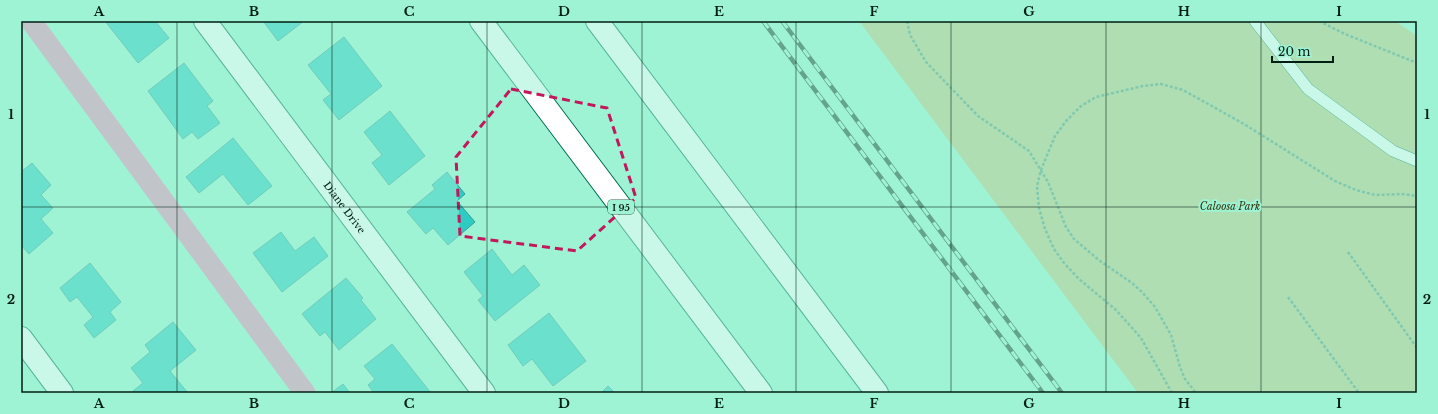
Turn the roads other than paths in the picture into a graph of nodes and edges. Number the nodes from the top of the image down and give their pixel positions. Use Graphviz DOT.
graph roads {
  1 [pos="205,21"];
  2 [pos="481,21"];
  3 [pos="597,21"];
  4 [pos="1255,21"];
  5 [pos="1417,161"];
  6 [pos="21,338"];
  7 [pos="62,393"];
  8 [pos="484,393"];
  9 [pos="761,393"];
  10 [pos="877,393"];
  1 -- 8 [label="main road, Diane Drive"];
  2 -- 9 [label="main road, I 95"];
  3 -- 10 [label="main road"];
  4 -- 5 [label="lane"];
  6 -- 7 [label="main road"];
}
